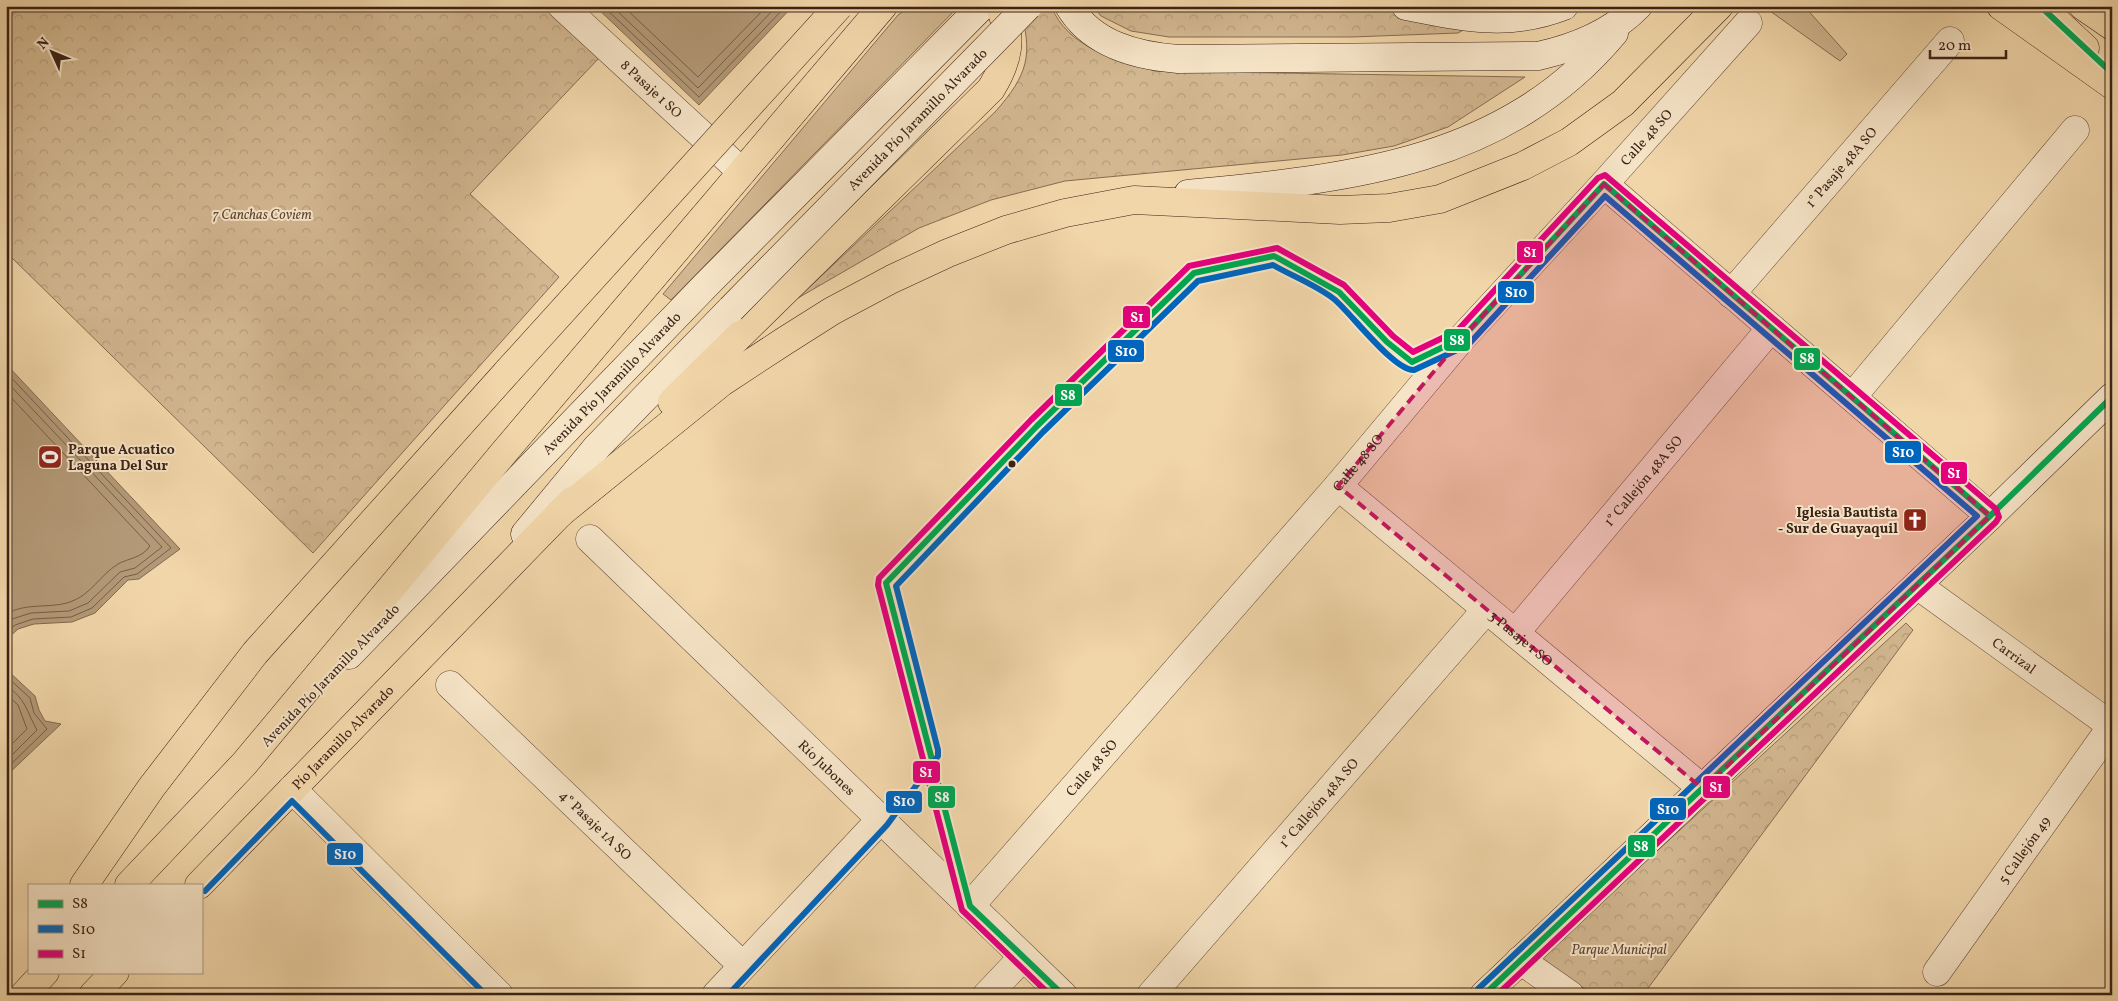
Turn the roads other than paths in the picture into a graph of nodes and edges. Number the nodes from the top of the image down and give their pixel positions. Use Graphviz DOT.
graph roads {
  1 [pos="562,6"];
  2 [pos="839,6"];
  3 [pos="883,6"];
  4 [pos="982,6"];
  5 [pos="999,6"];
  6 [pos="1028,6"];
  7 [pos="1069,6"];
  8 [pos="1406,6"];
  9 [pos="1564,6"];
  10 [pos="1719,6"];
  11 [pos="2001,6"];
  12 [pos="2040,6"];
  13 [pos="2083,6"];
  14 [pos="1634,10"];
  15 [pos="1748,23"];
  16 [pos="2112,26"];
  17 [pos="1950,41"];
  18 [pos="2112,73"];
  19 [pos="2112,85"];
  20 [pos="2075,130"];
  21 [pos="742,172"];
  22 [pos="1604,184"];
  23 [pos="1134,200"];
  24 [pos="1731,294"];
  25 [pos="1771,328"];
  26 [pos="1852,397"];
  27 [pos="2112,397"];
  28 [pos="1338,486"];
  29 [pos="559,514"];
  30 [pos="1990,516"];
  31 [pos="590,539"];
  32 [pos="1917,585"];
  33 [pos="1486,610"];
  34 [pos="444,632"];
  35 [pos="1514,633"];
  36 [pos="450,685"];
  37 [pos="2112,726"];
  38 [pos="244,764"];
  39 [pos="292,789"];
  40 [pos="1703,789"];
  41 [pos="881,819"];
  42 [pos="85,884"];
  43 [pos="130,884"];
  44 [pos="200,884"];
  45 [pos="970,906"];
  46 [pos="1023,958"];
  47 [pos="1520,960"];
  48 [pos="742,965"];
  49 [pos="28,972"];
  50 [pos="1937,972"];
  51 [pos="43,974"];
  52 [pos="113,974"];
  53 [pos="489,991"];
  54 [pos="14,995"];
  55 [pos="24,995"];
  56 [pos="93,995"];
  57 [pos="716,995"];
  58 [pos="987,995"];
  59 [pos="1063,995"];
  60 [pos="1151,995"];
  61 [pos="1484,995"];
  62 [pos="1570,995"];
  1 -- 21 [label="street, 8 Pasaje 1 SO"];
  2 -- 42 [label="main road, bridge"];
  3 -- 21 [label="main road"];
  4 -- 38 [label="street, Avenida Pío Jaramillo Alvarado"];
  5 -- 29 [label="main road"];
  6 -- 34 [label="street, Avenida Pío Jaramillo Alvarado, bridge"];
  7 -- 14 [label="street"];
  8 -- 9 [label="street"];
  10 -- 23 [label="main road"];
  11 -- 19 [label="main road"];
  12 -- 18 [label="main road"];
  13 -- 16 [label="main road"];
  14 -- 23 [label="street"];
  15 -- 22 [label="street, Calle 48 SO"];
  17 -- 24 [label="street, 1° Pasaje 48A SO"];
  20 -- 26 [label="street"];
  21 -- 38 [label="main road"];
  22 -- 24 [label="street"];
  22 -- 28 [label="street, Calle 48 SO"];
  23 -- 29 [label="main road"];
  24 -- 25 [label="street"];
  25 -- 26 [label="street"];
  25 -- 35 [label="street, 1° Callejón 48A SO"];
  26 -- 30 [label="street"];
  27 -- 30 [label="street"];
  28 -- 33 [label="street, 3 Pasaje 1 SO"];
  28 -- 45 [label="street, Calle 48 SO"];
  29 -- 34 [label="main road, Pío Jaramillo Alvarado"];
  30 -- 32 [label="street"];
  31 -- 41 [label="street, Río Jubones"];
  32 -- 37 [label="street, Carrizal"];
  32 -- 40 [label="street"];
  33 -- 35 [label="street, 3 Pasaje 1 SO"];
  33 -- 60 [label="street, 1° Callejón 48A SO"];
  34 -- 39 [label="main road, Pío Jaramillo Alvarado"];
  35 -- 40 [label="street, 3 Pasaje 1 SO"];
  36 -- 48 [label="street, 4° Pasaje 1A SO"];
  37 -- 50 [label="street, 5 Callejón 49"];
  38 -- 43 [label="main road"];
  39 -- 44 [label="main road, Pío Jaramillo Alvarado"];
  39 -- 53 [label="street"];
  40 -- 47 [label="street"];
  41 -- 45 [label="street, Río Jubones"];
  41 -- 48 [label="street"];
  45 -- 46 [label="street, Río Jubones"];
  46 -- 58 [label="street"];
  46 -- 59 [label="street, Río Jubones"];
  47 -- 61 [label="street"];
  47 -- 62 [label="street"];
  48 -- 57 [label="street"];
  49 -- 54 [label="main road"];
  51 -- 55 [label="main road"];
  52 -- 56 [label="main road"];
}
